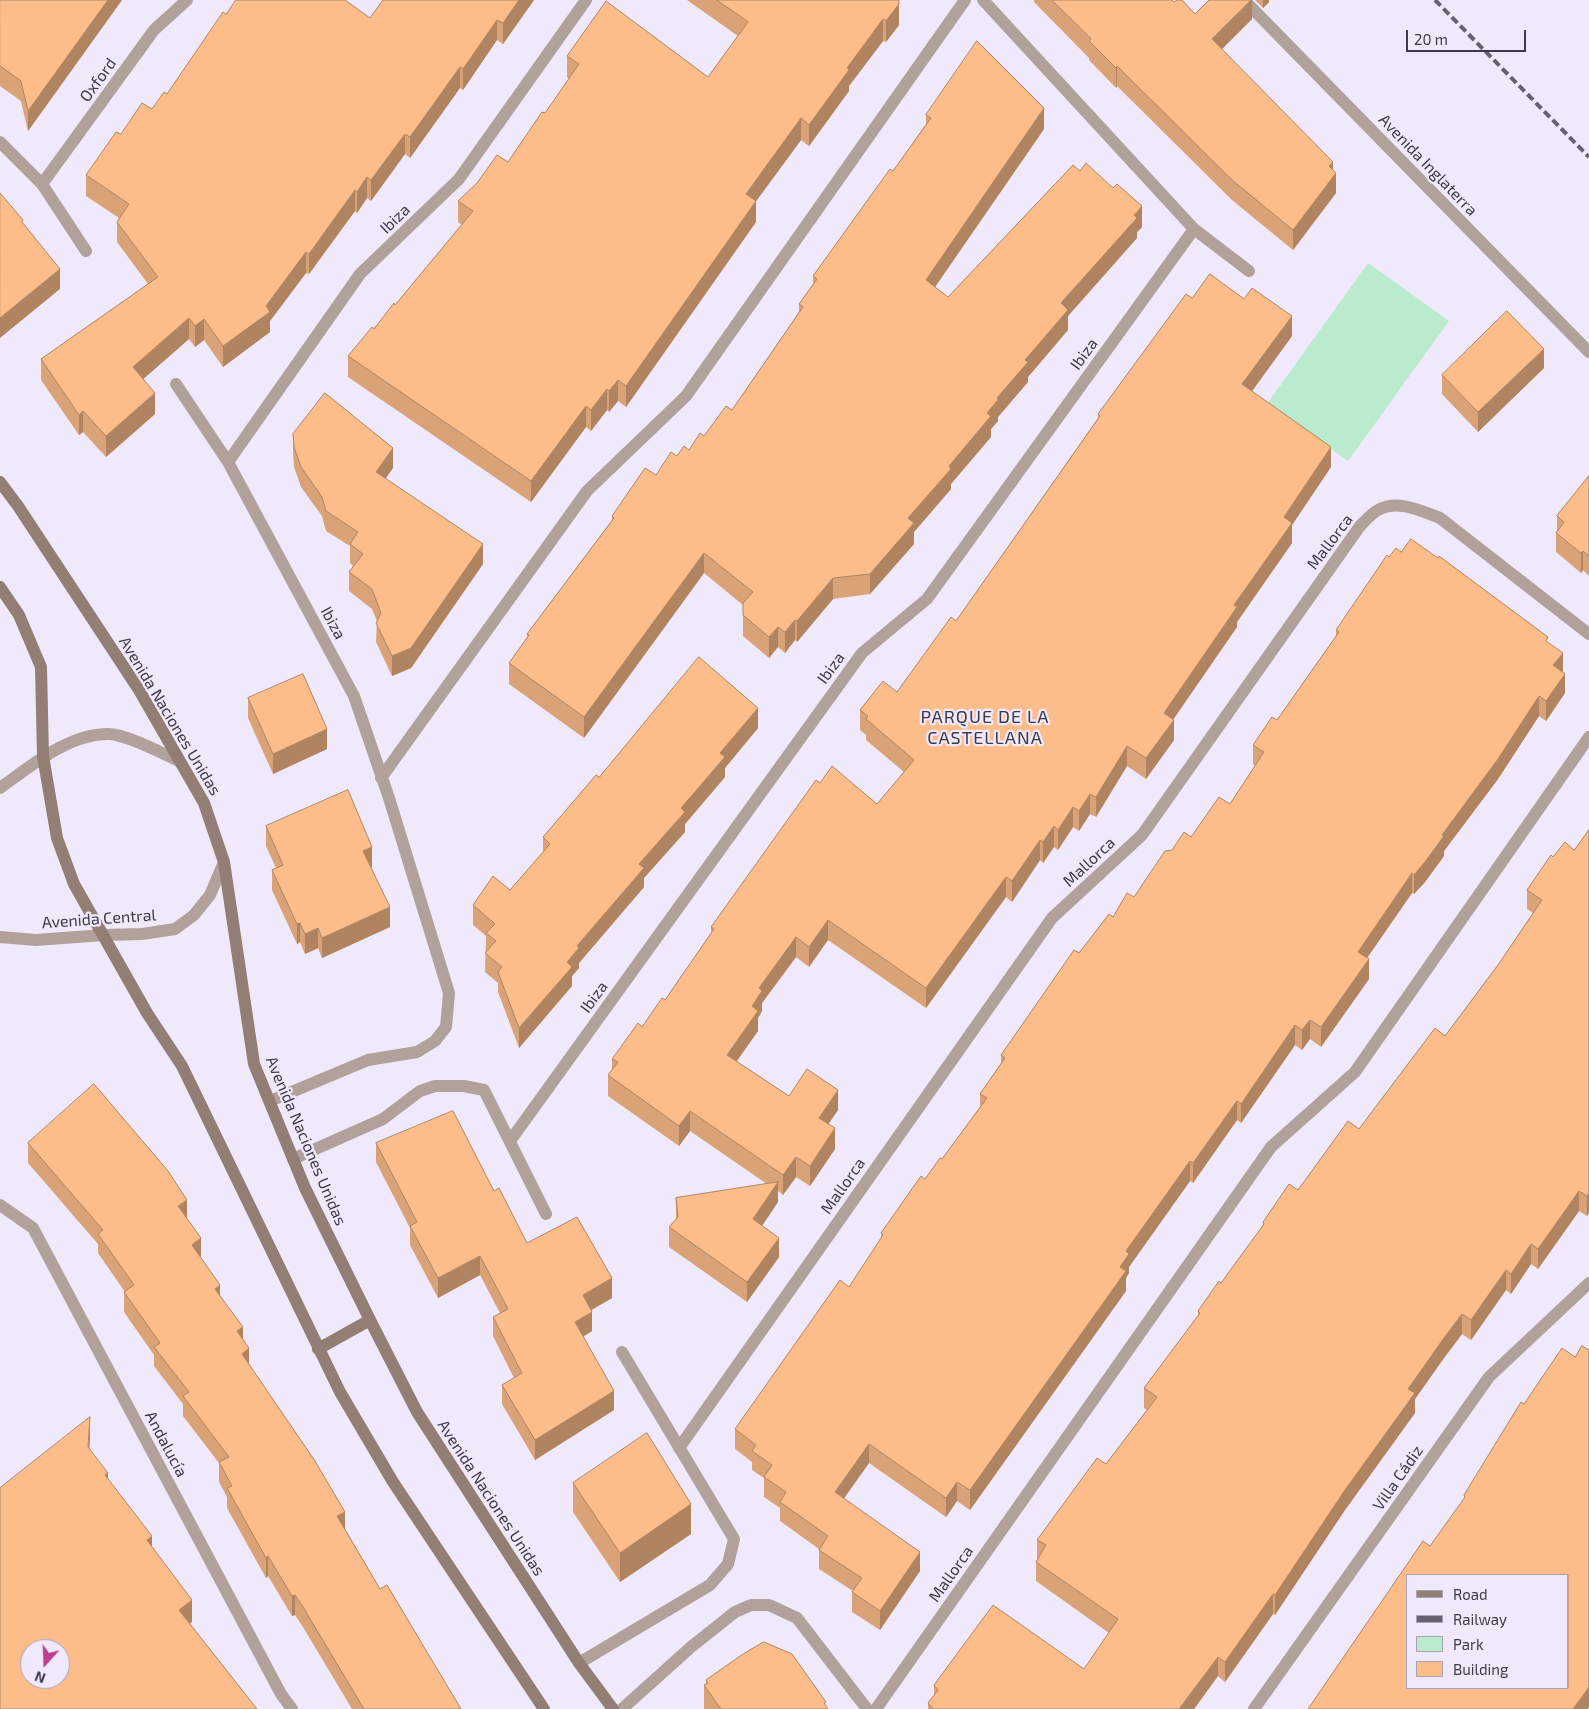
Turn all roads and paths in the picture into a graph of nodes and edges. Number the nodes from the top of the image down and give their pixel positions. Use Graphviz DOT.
graph roads {
  1 [pos="187,0"];
  2 [pos="586,0"];
  3 [pos="965,0"];
  4 [pos="983,0"];
  5 [pos="1244,0"];
  6 [pos="0,142"];
  7 [pos="42,184"];
  8 [pos="1194,229"];
  9 [pos="86,251"];
  10 [pos="1249,271"];
  11 [pos="1589,352"];
  12 [pos="176,384"];
  13 [pos="228,462"];
  14 [pos="0,482"];
  15 [pos="0,587"];
  16 [pos="1589,634"];
  17 [pos="1589,737"];
  18 [pos="43,756"];
  19 [pos="179,761"];
  20 [pos="381,778"];
  21 [pos="0,788"];
  22 [pos="224,862"];
  23 [pos="104,934"];
  24 [pos="0,937"];
  25 [pos="270,1101"];
  26 [pos="510,1141"];
  27 [pos="293,1159"];
  28 [pos="0,1205"];
  29 [pos="546,1214"];
  30 [pos="1589,1283"];
  31 [pos="370,1320"];
  32 [pos="318,1349"];
  33 [pos="622,1352"];
  34 [pos="679,1448"];
  35 [pos="579,1663"];
  36 [pos="292,1709"];
  37 [pos="544,1709"];
  38 [pos="613,1709"];
  39 [pos="622,1709"];
  40 [pos="867,1709"];
  41 [pos="876,1709"];
  42 [pos="1254,1709"];
  1 -- 7 [label="street, Oxford"];
  2 -- 13 [label="street, Ibiza"];
  3 -- 20 [label="street"];
  4 -- 8 [label="street"];
  5 -- 11 [label="street, Avenida Inglaterra"];
  6 -- 7 [label="street"];
  7 -- 9 [label="street"];
  8 -- 10 [label="street"];
  8 -- 26 [label="street, Ibiza"];
  12 -- 13 [label="street, Ibiza"];
  13 -- 20 [label="street, Ibiza"];
  14 -- 19 [label="street, Avenida Naciones Unidas"];
  15 -- 18 [label="street"];
  16 -- 34 [label="street, Mallorca"];
  17 -- 41 [label="street, Mallorca"];
  18 -- 19 [label="street"];
  18 -- 21 [label="street"];
  18 -- 23 [label="street"];
  19 -- 22 [label="street, Avenida Naciones Unidas"];
  20 -- 25 [label="street, Ibiza"];
  22 -- 23 [label="street, Avenida Central"];
  22 -- 25 [label="street, Avenida Naciones Unidas"];
  23 -- 24 [label="street, Avenida Central"];
  23 -- 32 [label="street"];
  25 -- 27 [label="street, Avenida Naciones Unidas"];
  26 -- 27 [label="street"];
  26 -- 29 [label="street"];
  27 -- 31 [label="street, Avenida Naciones Unidas"];
  28 -- 36 [label="street, Andalucía"];
  30 -- 42 [label="street, Villa Cádiz"];
  31 -- 32 [label="street"];
  31 -- 35 [label="street, Avenida Naciones Unidas"];
  32 -- 37 [label="street"];
  33 -- 34 [label="street"];
  34 -- 35 [label="street"];
  35 -- 38 [label="street, Avenida Naciones Unidas"];
  39 -- 40 [label="street"];
}
